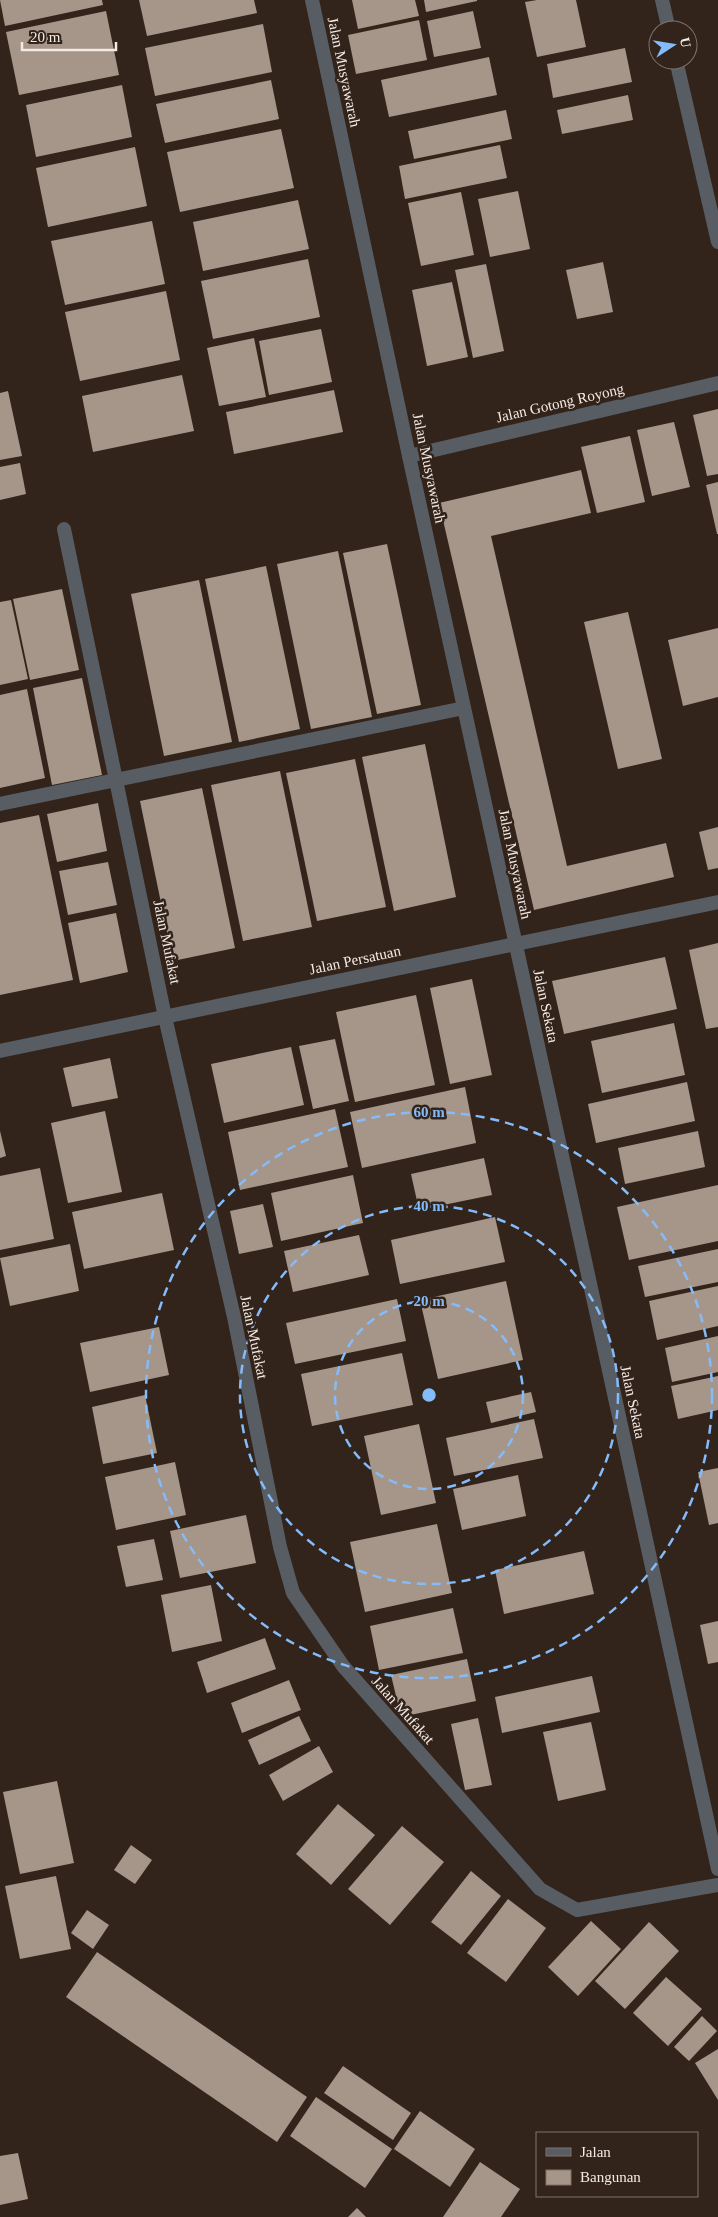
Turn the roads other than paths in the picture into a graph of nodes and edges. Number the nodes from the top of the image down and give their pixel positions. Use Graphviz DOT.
graph roads {
  1 [pos="312,0"];
  2 [pos="662,0"];
  3 [pos="667,20"];
  4 [pos="678,70"];
  5 [pos="718,242"];
  6 [pos="718,383"];
  7 [pos="409,456"];
  8 [pos="64,528"];
  9 [pos="464,708"];
  10 [pos="116,779"];
  11 [pos="0,804"];
  12 [pos="718,902"];
  13 [pos="516,942"];
  14 [pos="166,1016"];
  15 [pos="0,1051"];
  16 [pos="718,1869"];
  17 [pos="718,1885"];
  1 -- 7 [label="street, Jalan Musyawarah"];
  2 -- 3 [label="street"];
  4 -- 5 [label="street"];
  6 -- 7 [label="street, Jalan Gotong Royong"];
  7 -- 9 [label="street, Jalan Musyawarah"];
  8 -- 10 [label="street, Jalan Mufakat"];
  9 -- 10 [label="street"];
  9 -- 13 [label="street, Jalan Musyawarah"];
  10 -- 11 [label="street"];
  10 -- 14 [label="street, Jalan Mufakat"];
  12 -- 13 [label="street, Jalan Persatuan"];
  13 -- 14 [label="street, Jalan Persatuan"];
  13 -- 16 [label="street, Jalan Sekata"];
  14 -- 15 [label="street, Jalan Persatuan"];
  14 -- 17 [label="street, Jalan Mufakat"];
}
